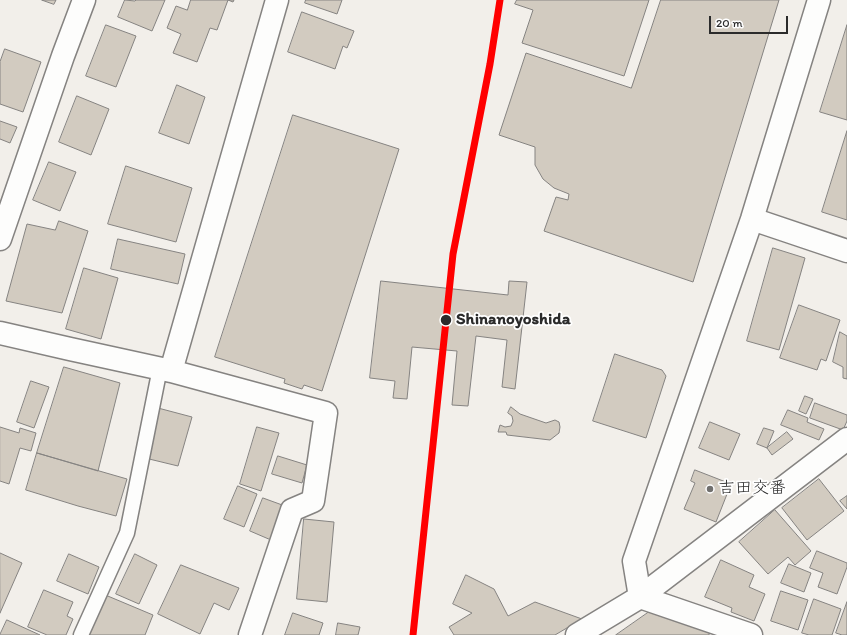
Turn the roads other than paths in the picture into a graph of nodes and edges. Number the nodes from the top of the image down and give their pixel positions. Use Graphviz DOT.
graph roads {
  1 [pos="84,0"];
  2 [pos="277,0"];
  3 [pos="819,0"];
  4 [pos="752,219"];
  5 [pos="0,239"];
  6 [pos="847,251"];
  7 [pos="0,333"];
  8 [pos="166,369"];
  9 [pos="847,439"];
  10 [pos="640,598"];
  11 [pos="717,630"];
  12 [pos="82,635"];
  13 [pos="250,635"];
  14 [pos="577,635"];
  15 [pos="751,635"];
  1 -- 5 [label="street"];
  2 -- 8 [label="street"];
  3 -- 4 [label="street"];
  4 -- 6 [label="street"];
  4 -- 10 [label="street"];
  7 -- 8 [label="street"];
  8 -- 12 [label="lane"];
  8 -- 13 [label="street"];
  9 -- 10 [label="street"];
  10 -- 11 [label="street"];
  10 -- 14 [label="street"];
  11 -- 15 [label="street"];
}
